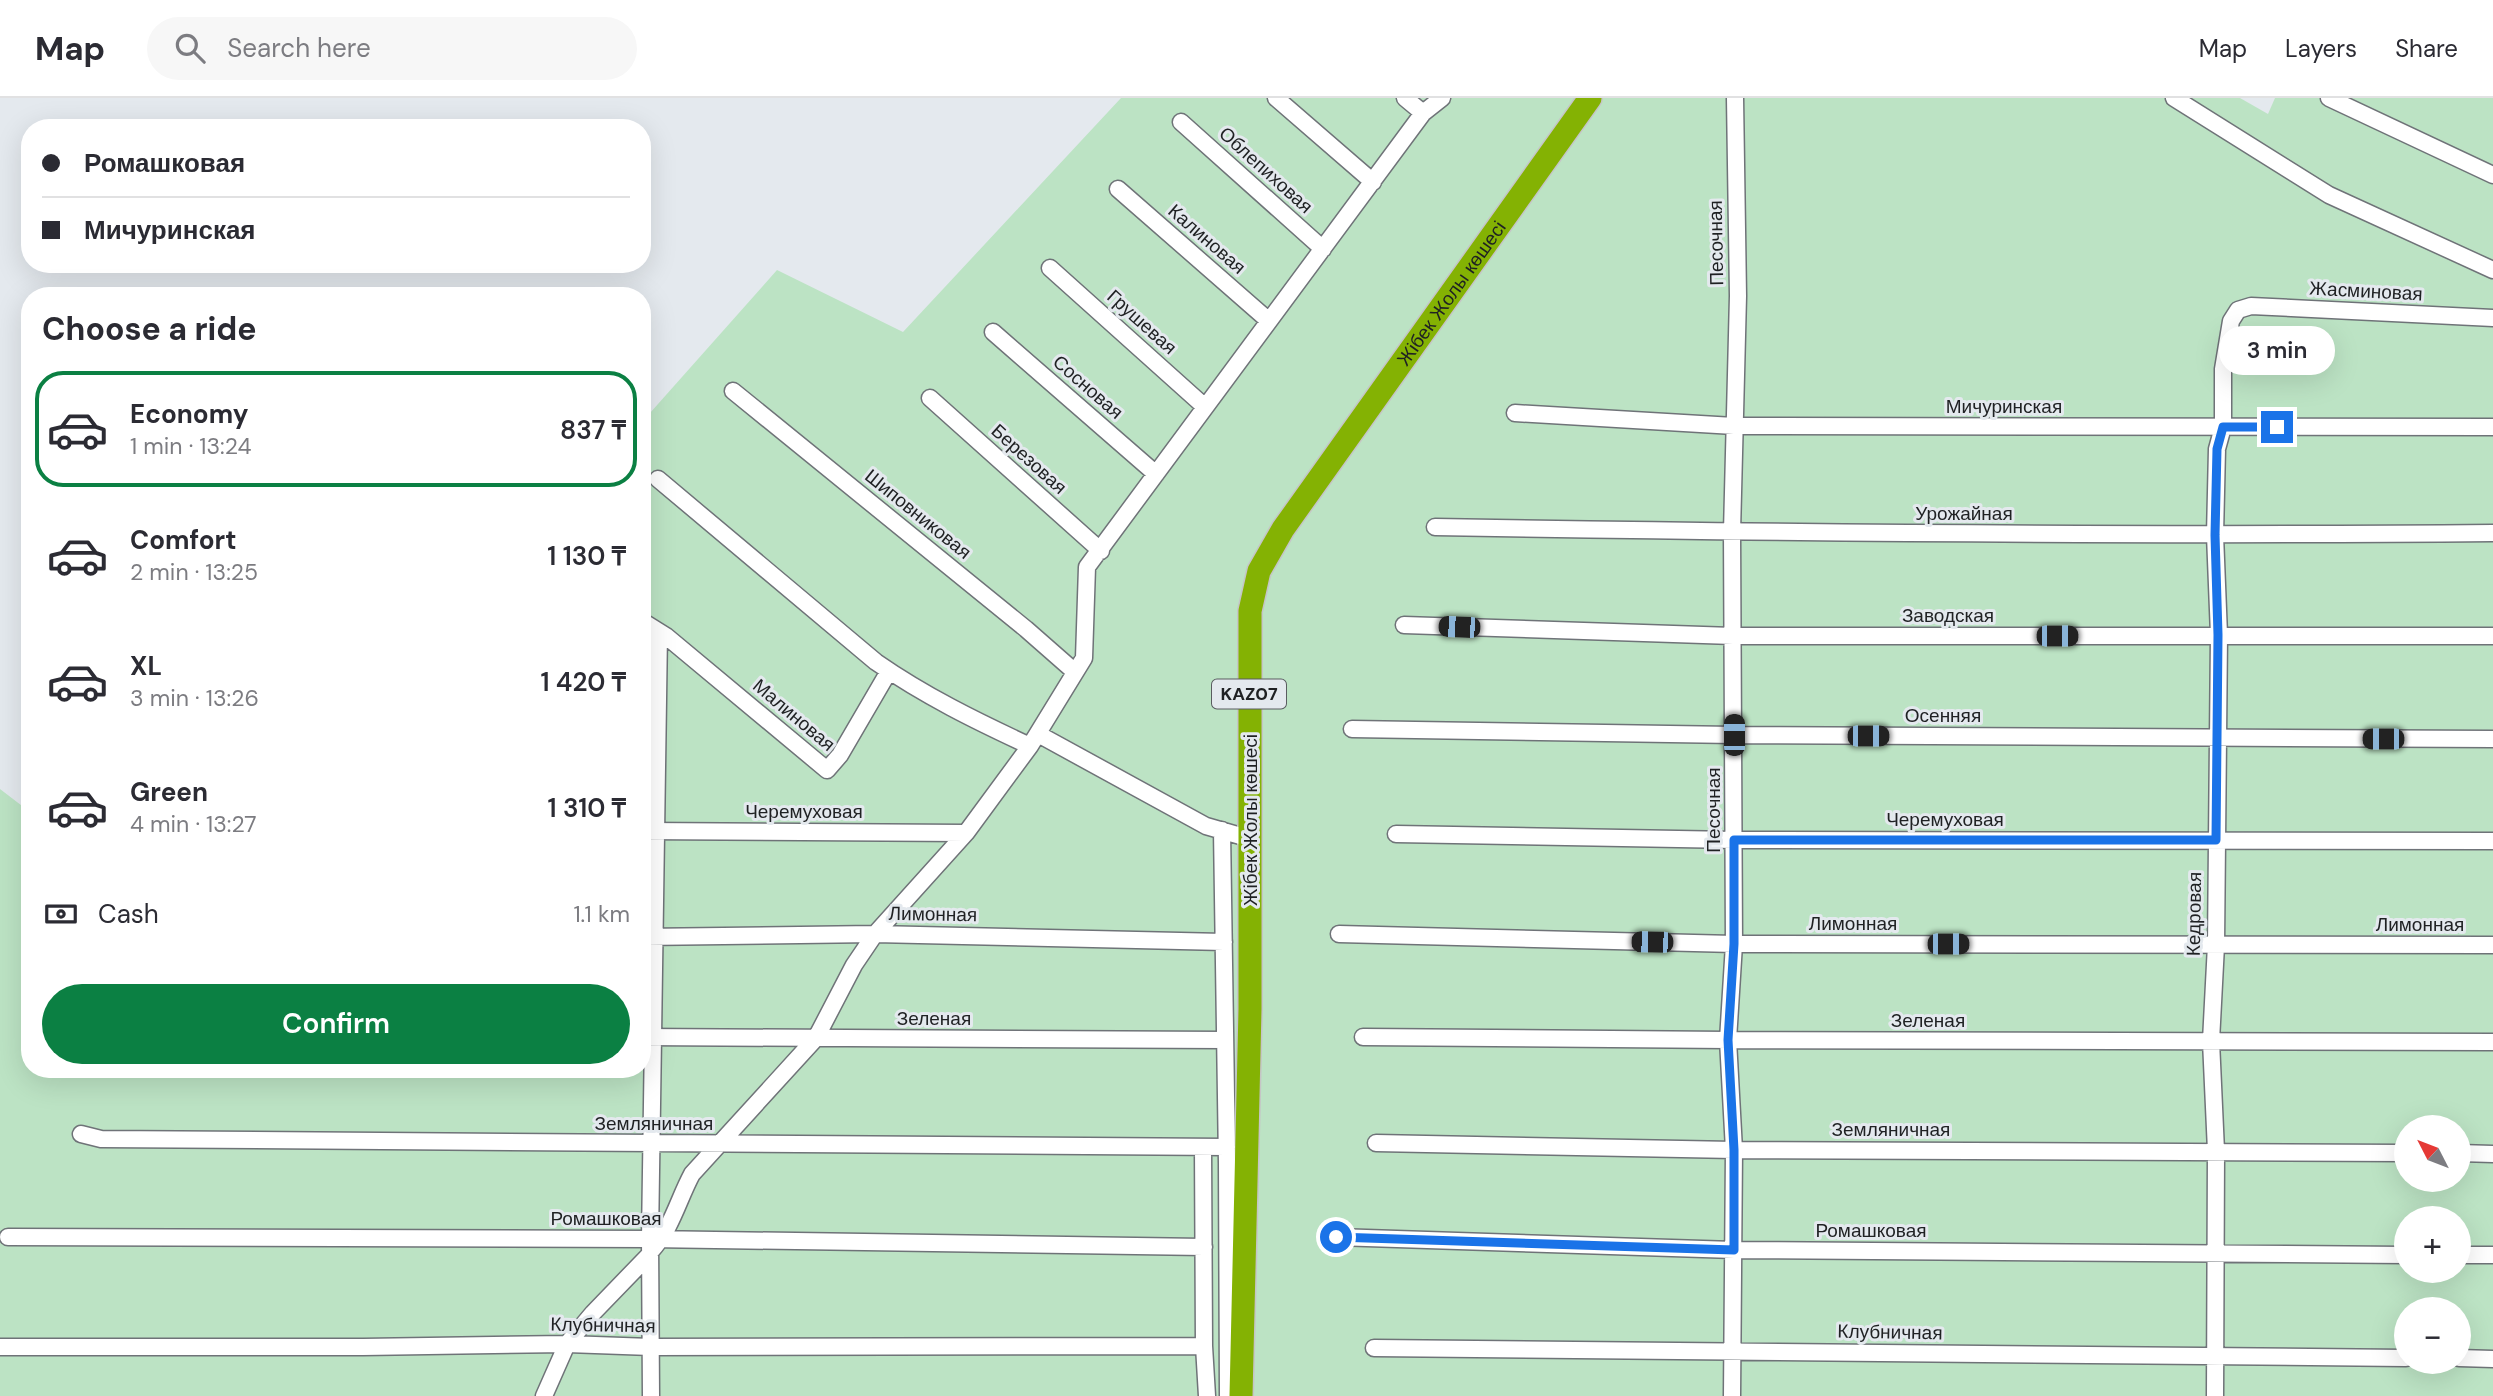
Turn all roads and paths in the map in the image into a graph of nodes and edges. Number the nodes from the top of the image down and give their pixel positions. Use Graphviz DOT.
graph roads {
  1 [pos="1276,98"];
  2 [pos="1405,98"];
  3 [pos="1442,98"];
  4 [pos="1590,98"];
  5 [pos="1735,98"];
  6 [pos="2174,98"];
  7 [pos="2329,98"];
  8 [pos="1423,113"];
  9 [pos="1181,122"];
  10 [pos="2493,175"];
  11 [pos="1373,181"];
  12 [pos="1118,189"];
  13 [pos="1322,249"];
  14 [pos="1050,268"];
  15 [pos="2493,270"];
  16 [pos="2238,310"];
  17 [pos="2493,318"];
  18 [pos="1269,321"];
  19 [pos="993,332"];
  20 [pos="733,391"];
  21 [pos="930,398"];
  22 [pos="1205,407"];
  23 [pos="1515,413"];
  24 [pos="1734,426"];
  25 [pos="2223,427"];
  26 [pos="2493,427"];
  27 [pos="1156,474"];
  28 [pos="658,479"];
  29 [pos="1435,527"];
  30 [pos="1732,532"];
  31 [pos="2493,533"];
  32 [pos="2215,535"];
  33 [pos="1101,551"];
  34 [pos="1404,625"];
  35 [pos="651,627"];
  36 [pos="659,632"];
  37 [pos="2218,635"];
  38 [pos="1733,636"];
  39 [pos="2493,636"];
  40 [pos="889,671"];
  41 [pos="1075,672"];
  42 [pos="651,722"];
  43 [pos="1352,729"];
  44 [pos="1734,735"];
  45 [pos="2218,738"];
  46 [pos="2493,739"];
  47 [pos="1034,740"];
  48 [pos="1222,830"];
  49 [pos="651,831"];
  50 [pos="966,833"];
  51 [pos="1396,834"];
  52 [pos="1251,839"];
  53 [pos="1734,840"];
  54 [pos="2216,840"];
  55 [pos="2493,841"];
  56 [pos="875,934"];
  57 [pos="1339,934"];
  58 [pos="651,937"];
  59 [pos="1224,942"];
  60 [pos="1734,944"];
  61 [pos="2493,944"];
  62 [pos="2216,945"];
  63 [pos="651,1037"];
  64 [pos="1363,1037"];
  65 [pos="816,1038"];
  66 [pos="1225,1040"];
  67 [pos="1728,1040"];
  68 [pos="2210,1041"];
  69 [pos="2493,1042"];
  70 [pos="650,1078"];
  71 [pos="81,1134"];
  72 [pos="1376,1143"];
  73 [pos="652,1144"];
  74 [pos="719,1144"];
  75 [pos="1203,1147"];
  76 [pos="1227,1147"];
  77 [pos="1734,1150"];
  78 [pos="2216,1151"];
  79 [pos="2394,1153"];
  80 [pos="2471,1153"];
  81 [pos="2493,1154"];
  82 [pos="8,1237"];
  83 [pos="1336,1237"];
  84 [pos="654,1246"];
  85 [pos="1204,1247"];
  86 [pos="1734,1250"];
  87 [pos="2215,1253"];
  88 [pos="2394,1255"];
  89 [pos="2471,1255"];
  90 [pos="2493,1255"];
  91 [pos="568,1344"];
  92 [pos="1204,1346"];
  93 [pos="0,1347"];
  94 [pos="651,1347"];
  95 [pos="1374,1348"];
  96 [pos="1732,1352"];
  97 [pos="2215,1356"];
  98 [pos="2394,1358"];
  99 [pos="2471,1358"];
  100 [pos="2493,1359"];
  101 [pos="544,1396"];
  102 [pos="651,1396"];
  103 [pos="1207,1396"];
  104 [pos="1228,1396"];
  105 [pos="1241,1396"];
  106 [pos="1732,1396"];
  107 [pos="2215,1396"];
  1 -- 11 [label="street"];
  2 -- 8 [label="street"];
  3 -- 8 [label="street"];
  4 -- 52 [label="highway, Жібек Жолы көшесі / KAZ07"];
  5 -- 24 [label="street, Песочная"];
  6 -- 15 [label="street"];
  7 -- 10 [label="street"];
  8 -- 11 [label="street"];
  9 -- 13 [label="street, Облепиховая"];
  11 -- 13 [label="street"];
  12 -- 18 [label="street, Калиновая"];
  13 -- 18 [label="street"];
  14 -- 22 [label="street, Грушевая"];
  16 -- 17 [label="street, Жасминовая"];
  16 -- 25 [label="street, Кедровая"];
  18 -- 22 [label="street"];
  19 -- 27 [label="street, Сосновая"];
  20 -- 41 [label="street, Шиповниковая"];
  21 -- 33 [label="street, Березовая"];
  22 -- 27 [label="street"];
  23 -- 24 [label="street, Мичуринская"];
  24 -- 25 [label="street, Мичуринская"];
  24 -- 30 [label="street, Песочная"];
  25 -- 26 [label="street, Мичуринская"];
  25 -- 32 [label="street, Кедровая"];
  27 -- 33 [label="street"];
  28 -- 40 [label="street"];
  29 -- 30 [label="street, Урожайная"];
  30 -- 32 [label="street, Урожайная"];
  30 -- 38 [label="street, Песочная"];
  31 -- 32 [label="street, Урожайная"];
  32 -- 37 [label="street, Кедровая"];
  33 -- 41 [label="street"];
  34 -- 38 [label="street, Заводская"];
  35 -- 36 [label="street, Малиновая"];
  36 -- 40 [label="street, Малиновая"];
  36 -- 42 [label="street"];
  37 -- 38 [label="street, Заводская"];
  37 -- 39 [label="street, Заводская"];
  37 -- 45 [label="street, Кедровая"];
  38 -- 44 [label="street, Песочная"];
  40 -- 47 [label="street"];
  41 -- 47 [label="street"];
  43 -- 44 [label="street, Осенняя"];
  44 -- 45 [label="street, Осенняя"];
  44 -- 53 [label="street, Песочная"];
  45 -- 46 [label="street, Осенняя"];
  45 -- 54 [label="street, Кедровая"];
  47 -- 48 [label="street"];
  47 -- 50 [label="street"];
  48 -- 52 [label="street"];
  48 -- 59 [label="street"];
  49 -- 50 [label="street, Черемуховая"];
  50 -- 56 [label="street"];
  51 -- 53 [label="street, Черемуховая"];
  52 -- 105 [label="highway, Жібек Жолы көшесі / KAZ07"];
  53 -- 54 [label="street, Черемуховая"];
  53 -- 60 [label="street, Песочная"];
  54 -- 55 [label="street, Черемуховая"];
  54 -- 62 [label="street, Кедровая"];
  56 -- 58 [label="street, Лимонная"];
  56 -- 59 [label="street, Лимонная"];
  56 -- 65 [label="street"];
  57 -- 60 [label="street, Лимонная"];
  59 -- 66 [label="street"];
  60 -- 62 [label="street, Лимонная"];
  60 -- 67 [label="street, Песочная"];
  61 -- 62 [label="street, Лимонная"];
  62 -- 68 [label="street, Кедровая"];
  63 -- 65 [label="street, Зеленая"];
  64 -- 67 [label="street, Зеленая"];
  65 -- 66 [label="street, Зеленая"];
  65 -- 74 [label="street"];
  66 -- 76 [label="street"];
  67 -- 68 [label="street, Зеленая"];
  67 -- 77 [label="street, Песочная"];
  68 -- 69 [label="street, Зеленая"];
  68 -- 78 [label="street, Кедровая"];
  70 -- 73 [label="street"];
  71 -- 73 [label="street, Земляничная"];
  72 -- 77 [label="street, Земляничная"];
  73 -- 74 [label="street, Земляничная"];
  73 -- 84 [label="street"];
  74 -- 75 [label="street, Земляничная"];
  74 -- 84 [label="street"];
  75 -- 76 [label="street, Земляничная"];
  75 -- 85 [label="street"];
  76 -- 104 [label="street"];
  77 -- 78 [label="street, Земляничная"];
  77 -- 86 [label="street, Песочная"];
  78 -- 79 [label="street, Земляничная"];
  78 -- 87 [label="street, Кедровая"];
  80 -- 81 [label="street"];
  82 -- 84 [label="street, Ромашковая"];
  83 -- 86 [label="street, Ромашковая"];
  84 -- 85 [label="street, Ромашковая"];
  84 -- 91 [label="street"];
  84 -- 94 [label="street"];
  85 -- 92 [label="street"];
  86 -- 87 [label="street, Ромашковая"];
  86 -- 96 [label="street, Песочная"];
  87 -- 88 [label="street, Ромашковая"];
  87 -- 97 [label="street, Кедровая"];
  89 -- 90 [label="street"];
  91 -- 93 [label="street, Клубничная"];
  91 -- 94 [label="street, Клубничная"];
  91 -- 101 [label="street"];
  92 -- 94 [label="street, Клубничная"];
  92 -- 103 [label="street"];
  94 -- 102 [label="street"];
  95 -- 96 [label="street, Клубничная"];
  96 -- 97 [label="street, Клубничная"];
  96 -- 106 [label="street, Песочная"];
  97 -- 98 [label="street, Клубничная"];
  97 -- 107 [label="street, Кедровая"];
  99 -- 100 [label="street"];
}
